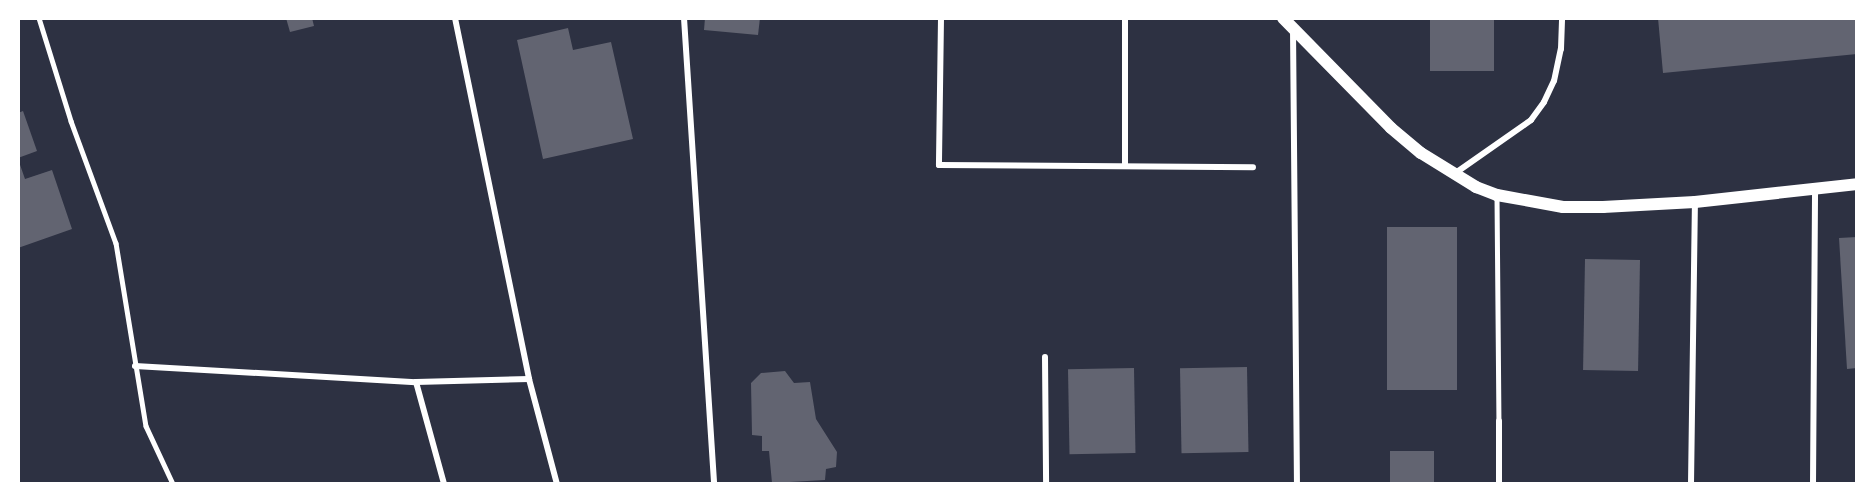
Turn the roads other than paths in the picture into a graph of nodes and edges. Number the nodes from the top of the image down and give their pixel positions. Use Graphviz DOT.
graph roads {
  1 [pos="39,18"];
  2 [pos="455,18"];
  3 [pos="684,18"];
  4 [pos="941,18"];
  5 [pos="1125,18"];
  6 [pos="1283,18"];
  7 [pos="1562,18"];
  8 [pos="1293,28"];
  9 [pos="1125,165"];
  10 [pos="1253,167"];
  11 [pos="1453,175"];
  12 [pos="1857,184"];
  13 [pos="1815,189"];
  14 [pos="1497,195"];
  15 [pos="1695,202"];
  16 [pos="1045,357"];
  17 [pos="135,366"];
  18 [pos="528,379"];
  19 [pos="416,382"];
  20 [pos="1499,421"];
  21 [pos="173,484"];
  22 [pos="444,484"];
  23 [pos="557,484"];
  24 [pos="714,484"];
  25 [pos="1046,484"];
  26 [pos="1297,484"];
  27 [pos="1500,484"];
  28 [pos="1691,484"];
  29 [pos="1813,484"];
  1 -- 17 [label="lane"];
  2 -- 18 [label="street"];
  3 -- 24 [label="street"];
  4 -- 9 [label="street"];
  5 -- 9 [label="street"];
  6 -- 8 [label="main road"];
  7 -- 11 [label="street"];
  8 -- 11 [label="main road"];
  8 -- 26 [label="street"];
  9 -- 10 [label="street"];
  11 -- 14 [label="main road"];
  12 -- 13 [label="main road"];
  13 -- 15 [label="main road"];
  13 -- 29 [label="street"];
  14 -- 15 [label="main road"];
  14 -- 20 [label="lane"];
  15 -- 28 [label="street"];
  16 -- 25 [label="street"];
  17 -- 19 [label="street"];
  17 -- 21 [label="lane"];
  18 -- 19 [label="street"];
  18 -- 23 [label="street"];
  19 -- 22 [label="street"];
  20 -- 27 [label="street"];
}
